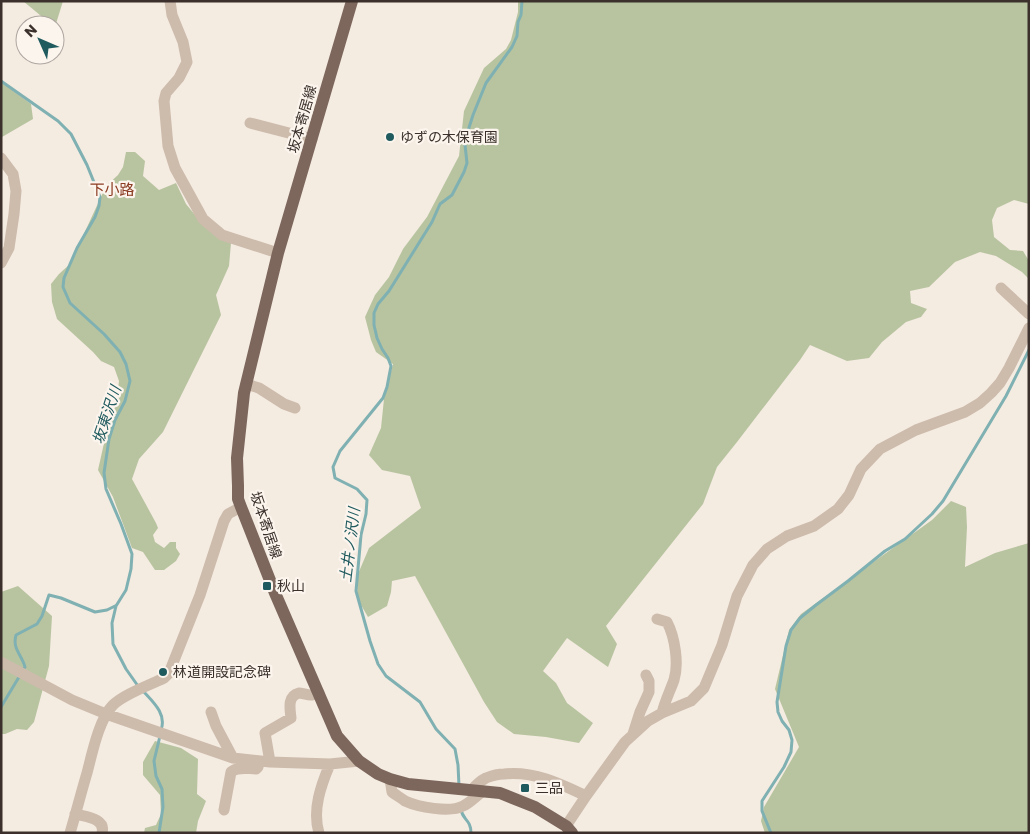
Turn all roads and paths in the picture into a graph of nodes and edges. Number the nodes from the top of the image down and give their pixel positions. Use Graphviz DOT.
graph roads {
  1 [pos="170,1"];
  2 [pos="352,1"];
  3 [pos="250,124"];
  4 [pos="312,139"];
  5 [pos="1,158"];
  6 [pos="278,253"];
  7 [pos="1,263"];
  8 [pos="1001,288"];
  9 [pos="1029,314"];
  10 [pos="1029,328"];
  11 [pos="246,384"];
  12 [pos="295,408"];
  13 [pos="241,507"];
  14 [pos="657,619"];
  15 [pos="1,662"];
  16 [pos="646,675"];
  17 [pos="319,693"];
  18 [pos="211,712"];
  19 [pos="662,713"];
  20 [pos="106,714"];
  21 [pos="633,734"];
  22 [pos="233,758"];
  23 [pos="264,762"];
  24 [pos="359,762"];
  25 [pos="330,764"];
  26 [pos="390,779"];
  27 [pos="476,791"];
  28 [pos="586,796"];
  29 [pos="224,810"];
  30 [pos="75,814"];
  31 [pos="569,829"];
  32 [pos="70,833"];
  33 [pos="102,833"];
  34 [pos="319,833"];
  1 -- 6 [label="street"];
  2 -- 4 [label="main road, 坂本寄居線"];
  3 -- 4 [label="street"];
  4 -- 6 [label="main road, 坂本寄居線"];
  5 -- 7 [label="street"];
  6 -- 11 [label="main road, 坂本寄居線"];
  8 -- 9 [label="street"];
  10 -- 19 [label="street"];
  11 -- 12 [label="street"];
  11 -- 13 [label="main road, 坂本寄居線"];
  13 -- 17 [label="main road, 坂本寄居線"];
  13 -- 20 [label="street"];
  14 -- 19 [label="street"];
  15 -- 20 [label="street"];
  16 -- 21 [label="street"];
  17 -- 23 [label="street"];
  17 -- 24 [label="main road, 坂本寄居線"];
  18 -- 22 [label="street"];
  19 -- 21 [label="street"];
  20 -- 22 [label="street"];
  20 -- 30 [label="street"];
  21 -- 28 [label="street"];
  22 -- 23 [label="street"];
  23 -- 25 [label="street"];
  23 -- 29 [label="street"];
  24 -- 25 [label="street"];
  24 -- 26 [label="main road, 坂本寄居線"];
  25 -- 34 [label="street"];
  26 -- 27 [label="main road, 坂本寄居線"];
  26 -- 27 [label="street"];
  27 -- 28 [label="street"];
  27 -- 31 [label="main road, 坂本寄居線"];
  28 -- 31 [label="street"];
  30 -- 32 [label="street"];
  30 -- 33 [label="street"];
}
